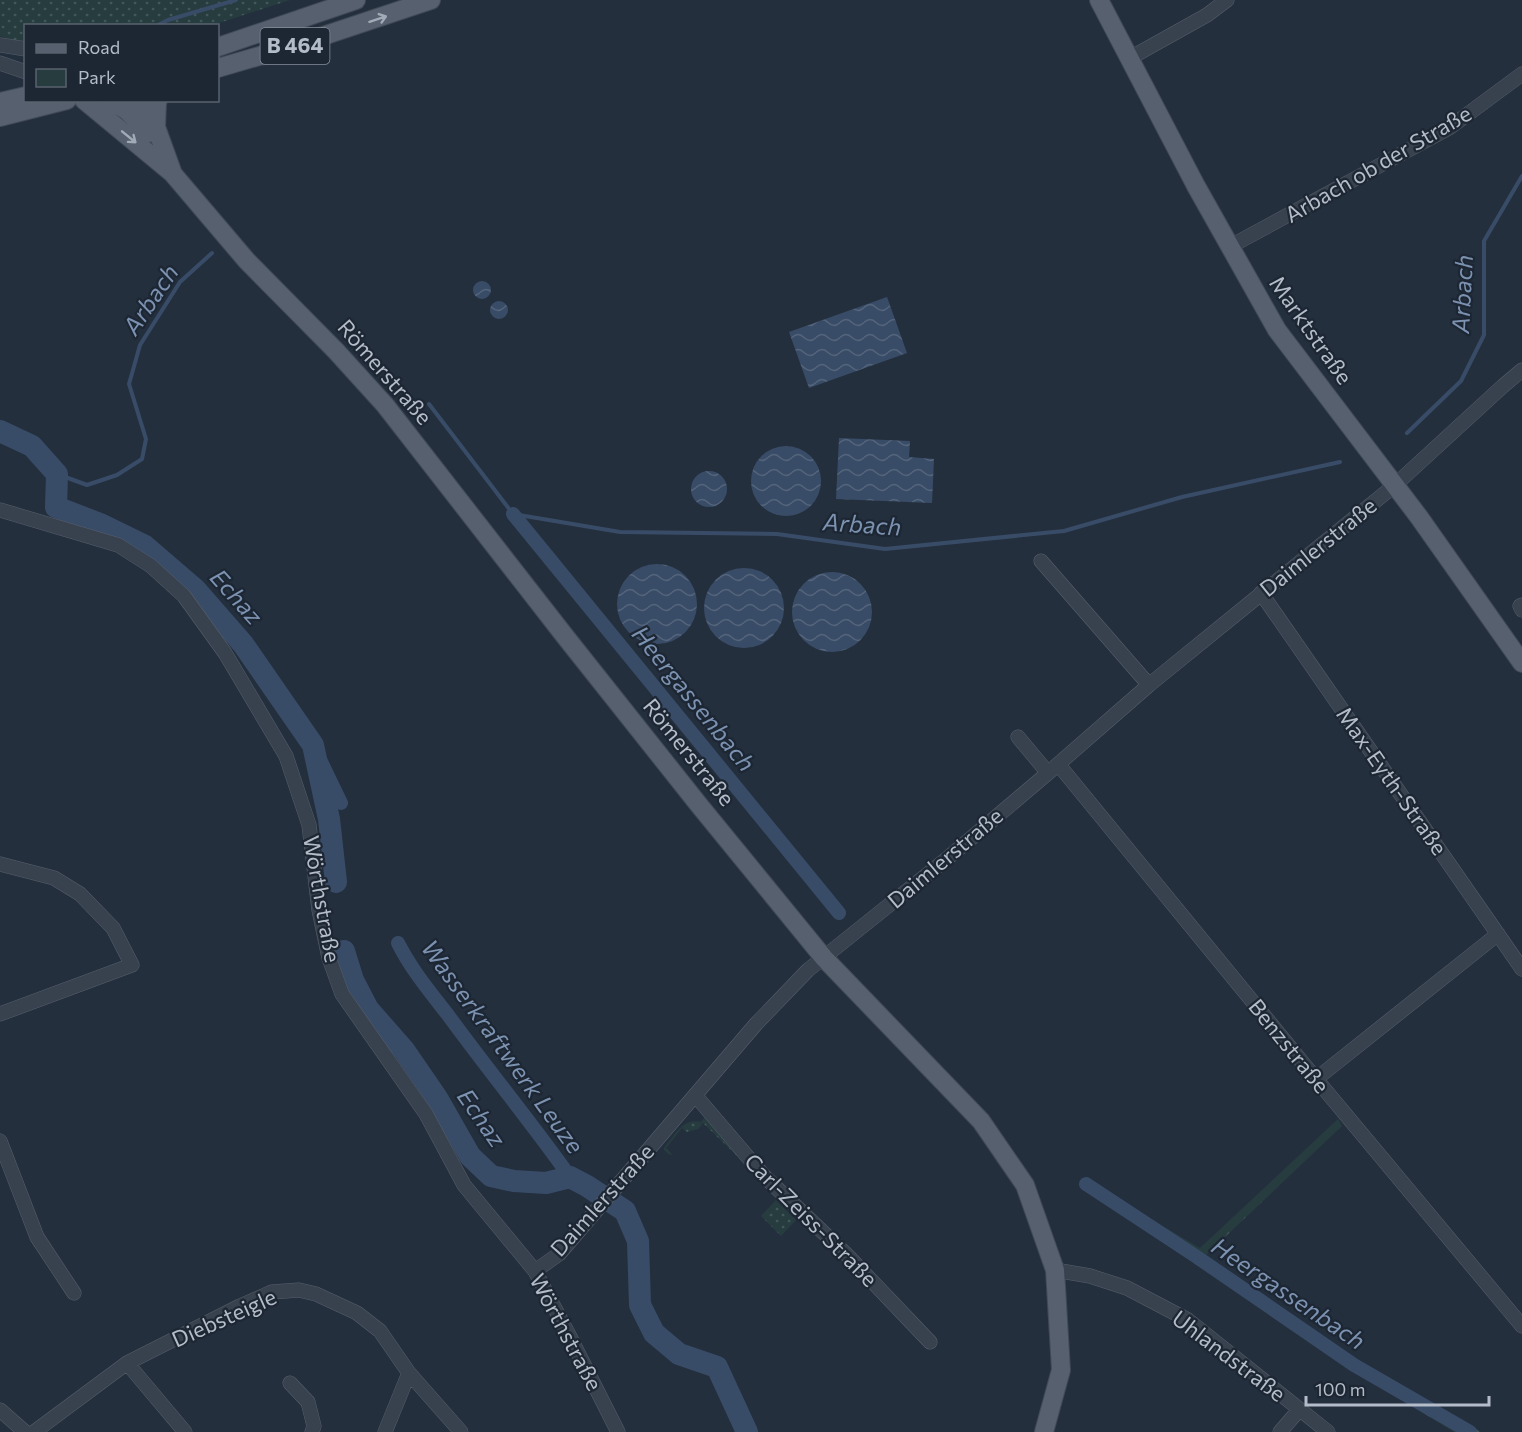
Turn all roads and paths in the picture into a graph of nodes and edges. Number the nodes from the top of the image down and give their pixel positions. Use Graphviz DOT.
graph roads {
  1 [pos="356,0"];
  2 [pos="431,0"];
  3 [pos="1099,0"];
  4 [pos="1227,0"];
  5 [pos="0,45"];
  6 [pos="219,47"];
  7 [pos="24,49"];
  8 [pos="1130,58"];
  9 [pos="0,63"];
  10 [pos="219,68"];
  11 [pos="24,71"];
  12 [pos="1522,74"];
  13 [pos="24,96"];
  14 [pos="0,102"];
  15 [pos="59,102"];
  16 [pos="86,102"];
  17 [pos="113,102"];
  18 [pos="137,102"];
  19 [pos="157,102"];
  20 [pos="48,105"];
  21 [pos="0,117"];
  22 [pos="107,119"];
  23 [pos="156,127"];
  24 [pos="162,147"];
  25 [pos="174,174"];
  26 [pos="1229,247"];
  27 [pos="1522,370"];
  28 [pos="1395,485"];
  29 [pos="0,510"];
  30 [pos="1041,561"];
  31 [pos="1261,593"];
  32 [pos="1522,663"];
  33 [pos="1149,685"];
  34 [pos="1018,736"];
  35 [pos="1053,769"];
  36 [pos="0,864"];
  37 [pos="1498,934"];
  38 [pos="824,958"];
  39 [pos="1522,969"];
  40 [pos="0,1014"];
  41 [pos="1316,1079"];
  42 [pos="695,1095"];
  43 [pos="0,1141"];
  44 [pos="1055,1270"];
  45 [pos="535,1271"];
  46 [pos="74,1293"];
  47 [pos="1522,1326"];
  48 [pos="930,1342"];
  49 [pos="127,1363"];
  50 [pos="409,1373"];
  51 [pos="290,1383"];
  52 [pos="0,1410"];
  53 [pos="1299,1410"];
  54 [pos="25,1432"];
  55 [pos="34,1432"];
  56 [pos="185,1432"];
  57 [pos="312,1432"];
  58 [pos="385,1432"];
  59 [pos="461,1432"];
  60 [pos="618,1432"];
  61 [pos="1044,1432"];
  62 [pos="1280,1432"];
  63 [pos="1328,1432"];
  1 -- 6 [label="main road, B 464"];
  10 -- 2 [label="main road, B 464, one-way"];
  3 -- 8 [label="main road, Marktstraße"];
  4 -- 8 [label="street"];
  5 -- 7 [label="street"];
  8 -- 26 [label="main road, Marktstraße"];
  9 -- 11 [label="street"];
  12 -- 26 [label="street, Arbach ob der Straße"];
  13 -- 14 [label="main road"];
  15 -- 20 [label="main road"];
  16 -- 22 [label="main road"];
  17 -- 24 [label="main road, Römerstraße"];
  18 -- 23 [label="main road, Römerstraße"];
  19 -- 23 [label="main road"];
  20 -- 21 [label="main road"];
  20 -- 22 [label="main road"];
  22 -- 25 [label="main road, one-way"];
  23 -- 24 [label="main road, Römerstraße"];
  24 -- 25 [label="main road, Römerstraße"];
  25 -- 38 [label="main road, Römerstraße"];
  26 -- 28 [label="main road, Marktstraße"];
  27 -- 28 [label="street, Daimlerstraße"];
  28 -- 31 [label="street, Daimlerstraße"];
  28 -- 32 [label="main road, Marktstraße"];
  29 -- 45 [label="street, Wörthstraße"];
  30 -- 33 [label="street"];
  31 -- 33 [label="street, Daimlerstraße"];
  31 -- 37 [label="street, Max-Eyth-Straße"];
  33 -- 35 [label="street, Daimlerstraße"];
  34 -- 35 [label="street, Benzstraße"];
  35 -- 38 [label="street, Daimlerstraße"];
  35 -- 41 [label="street, Benzstraße"];
  36 -- 40 [label="street"];
  37 -- 39 [label="street, Max-Eyth-Straße"];
  37 -- 41 [label="street"];
  38 -- 42 [label="street, Daimlerstraße"];
  38 -- 44 [label="main road, Römerstraße"];
  41 -- 47 [label="street, Benzstraße"];
  42 -- 45 [label="street, Daimlerstraße"];
  42 -- 48 [label="street, Carl-Zeiss-Straße"];
  43 -- 46 [label="street"];
  44 -- 53 [label="street, Uhlandstraße"];
  44 -- 61 [label="main road, Römerstraße"];
  45 -- 60 [label="street, Wörthstraße"];
  49 -- 50 [label="street, Diebsteigle"];
  49 -- 55 [label="street, Diebsteigle"];
  49 -- 56 [label="street"];
  50 -- 58 [label="street"];
  50 -- 59 [label="street, Diebsteigle"];
  51 -- 57 [label="street"];
  52 -- 54 [label="street"];
  53 -- 62 [label="street"];
  53 -- 63 [label="street, Uhlandstraße"];
}
